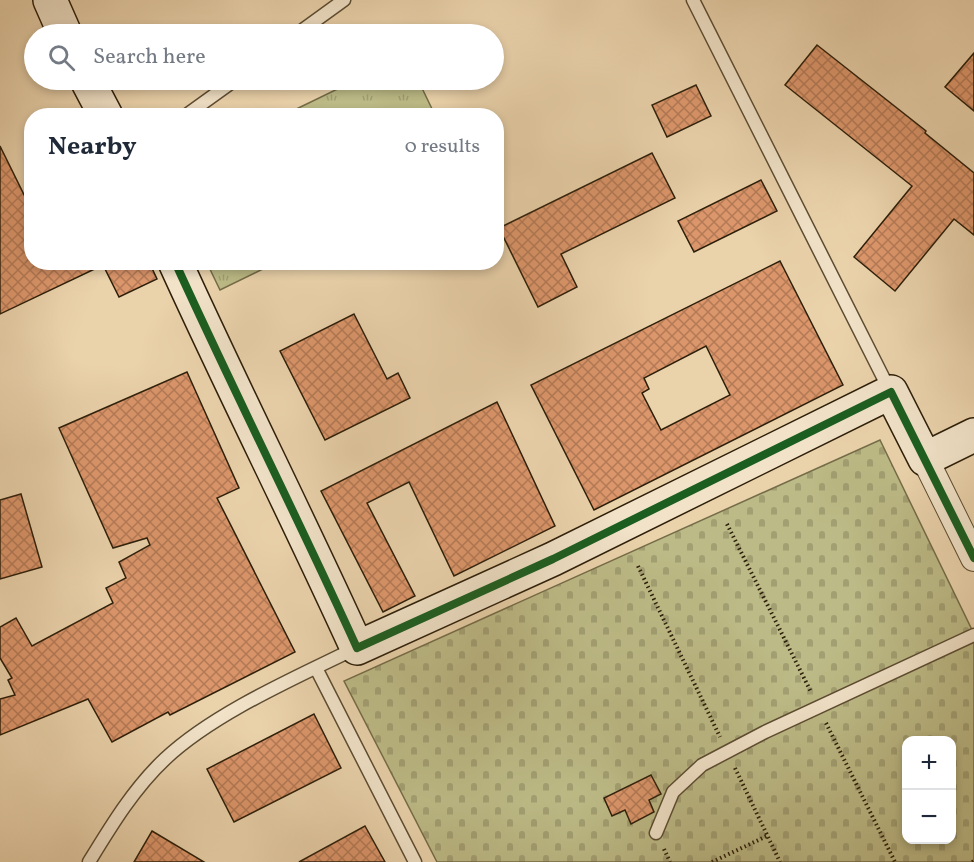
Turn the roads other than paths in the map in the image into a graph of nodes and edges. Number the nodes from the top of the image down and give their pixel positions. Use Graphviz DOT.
graph roads {
  1 [pos="50,0"];
  2 [pos="344,0"];
  3 [pos="693,0"];
  4 [pos="61,24"];
  5 [pos="311,24"];
  6 [pos="92,90"];
  7 [pos="221,90"];
  8 [pos="102,108"];
  9 [pos="196,108"];
  10 [pos="179,270"];
  11 [pos="891,392"];
  12 [pos="974,435"];
  13 [pos="925,459"];
  14 [pos="974,558"];
  15 [pos="974,635"];
  16 [pos="357,648"];
  17 [pos="316,668"];
  18 [pos="656,833"];
  19 [pos="88,862"];
  20 [pos="415,862"];
  1 -- 4 [label="street"];
  2 -- 5 [label="lane"];
  3 -- 11 [label="lane"];
  6 -- 8 [label="street"];
  7 -- 9 [label="lane"];
  10 -- 16 [label="street"];
  11 -- 13 [label="street"];
  11 -- 16 [label="street"];
  12 -- 13 [label="street"];
  13 -- 14 [label="street"];
  15 -- 18 [label="lane"];
  16 -- 17 [label="lane"];
  17 -- 19 [label="lane"];
  17 -- 20 [label="lane"];
}
